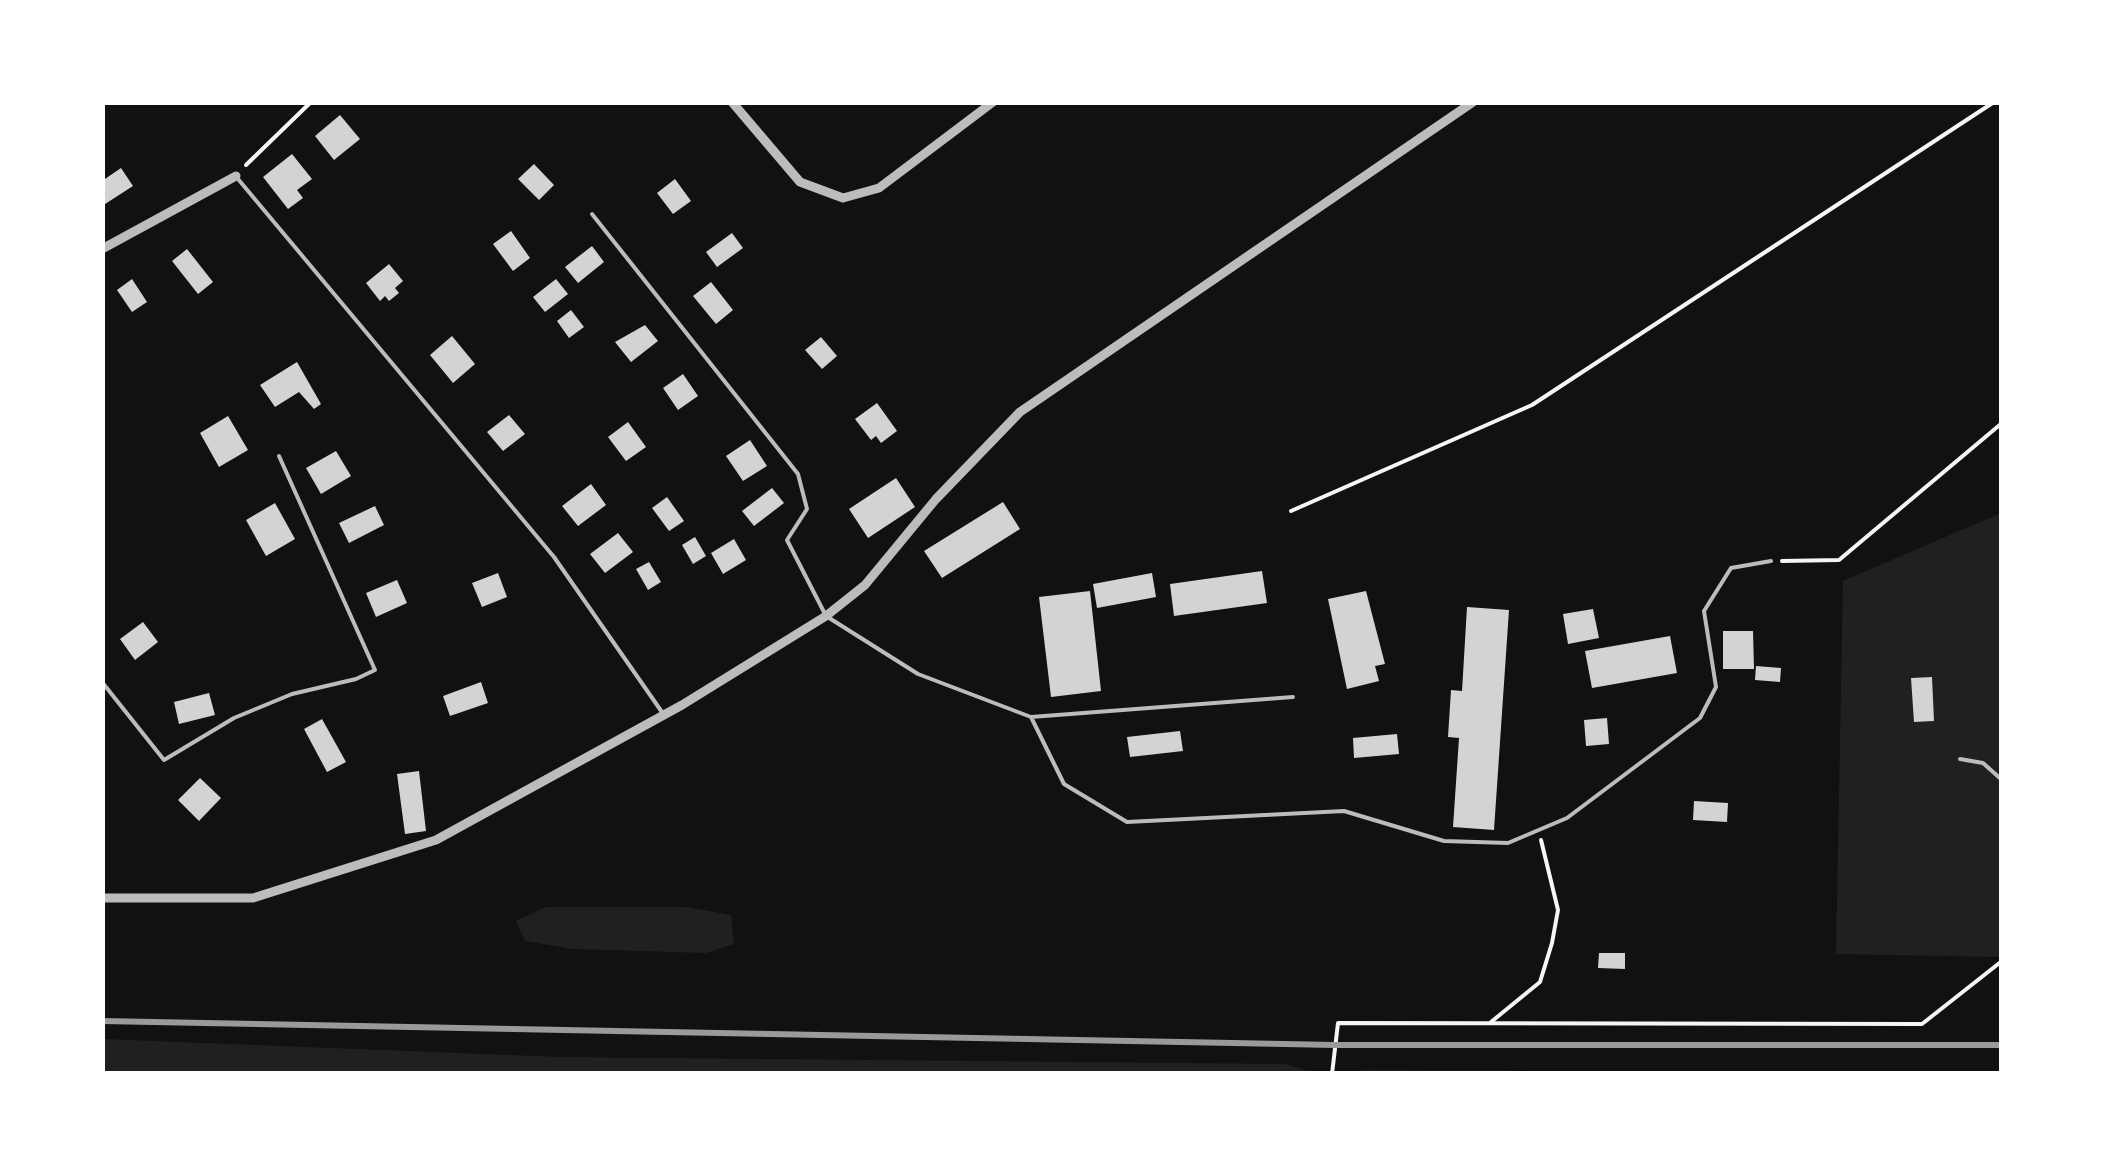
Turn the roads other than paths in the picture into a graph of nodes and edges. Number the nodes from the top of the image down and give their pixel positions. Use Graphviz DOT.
graph roads {
  1 [pos="732,102"];
  2 [pos="992,102"];
  3 [pos="1473,102"];
  4 [pos="236,176"];
  5 [pos="592,214"];
  6 [pos="102,248"];
  7 [pos="279,456"];
  8 [pos="1771,561"];
  9 [pos="826,616"];
  10 [pos="102,682"];
  11 [pos="1293,697"];
  12 [pos="664,715"];
  13 [pos="1031,717"];
  14 [pos="1960,759"];
  15 [pos="2002,780"];
  16 [pos="102,898"];
  1 -- 2 [label="street"];
  3 -- 9 [label="street"];
  4 -- 6 [label="street"];
  4 -- 12 [label="lane"];
  5 -- 9 [label="lane"];
  7 -- 10 [label="lane"];
  8 -- 13 [label="lane"];
  9 -- 12 [label="street"];
  9 -- 13 [label="lane"];
  11 -- 13 [label="lane"];
  12 -- 16 [label="street"];
  14 -- 15 [label="lane"];
}
